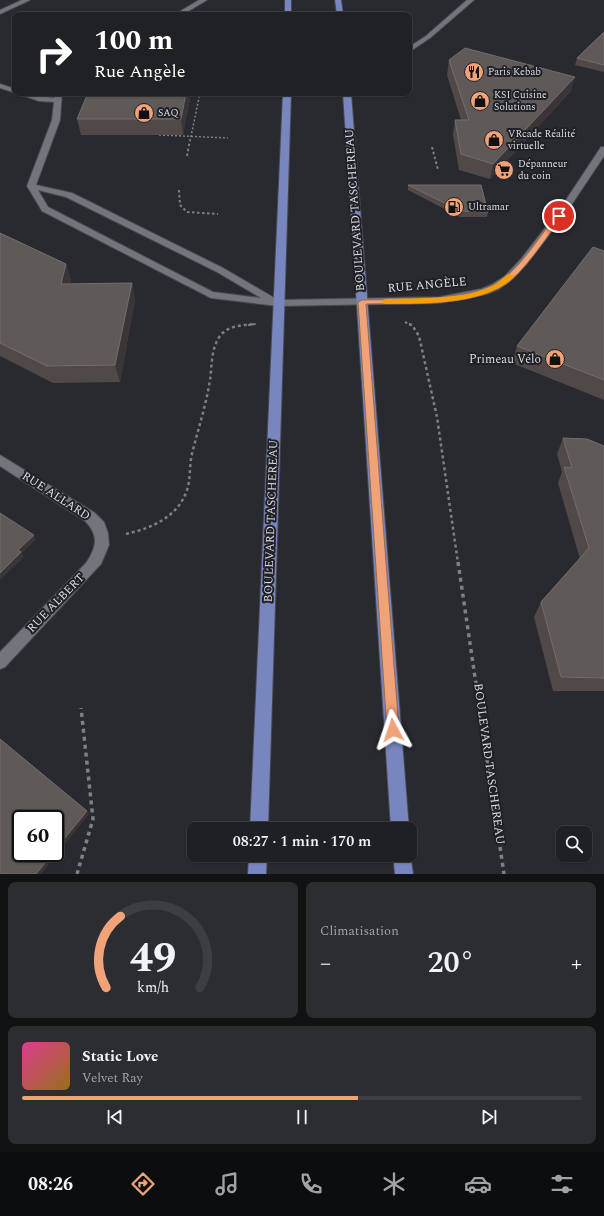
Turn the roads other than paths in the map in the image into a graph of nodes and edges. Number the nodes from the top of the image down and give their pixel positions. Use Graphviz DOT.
graph roads {
  1 [pos="27,0"];
  2 [pos="204,0"];
  3 [pos="288,0"];
  4 [pos="338,0"];
  5 [pos="471,0"];
  6 [pos="0,12"];
  7 [pos="182,12"];
  8 [pos="288,12"];
  9 [pos="340,12"];
  10 [pos="412,48"];
  11 [pos="0,86"];
  12 [pos="12,90"];
  13 [pos="30,96"];
  14 [pos="58,96"];
  15 [pos="287,96"];
  16 [pos="347,96"];
  17 [pos="604,149"];
  18 [pos="31,186"];
  19 [pos="278,302"];
  20 [pos="362,302"];
  21 [pos="0,460"];
  22 [pos="102,539"];
  23 [pos="0,662"];
  24 [pos="259,822"];
  25 [pos="399,822"];
  26 [pos="258,862"];
  27 [pos="403,862"];
  28 [pos="257,874"];
  29 [pos="404,874"];
  1 -- 6 [label="street"];
  2 -- 7 [label="street"];
  3 -- 8 [label="main road"];
  4 -- 9 [label="main road"];
  5 -- 10 [label="street"];
  11 -- 12 [label="street"];
  13 -- 14 [label="street"];
  14 -- 18 [label="street"];
  15 -- 19 [label="main road, BOULEVARD TASCHEREAU"];
  16 -- 20 [label="main road, BOULEVARD TASCHEREAU"];
  17 -- 20 [label="street, RUE ANGÈLE"];
  18 -- 19 [label="street"];
  18 -- 19 [label="street, RUE ANGÈLE"];
  19 -- 20 [label="street, RUE ANGÈLE"];
  19 -- 24 [label="main road, BOULEVARD TASCHEREAU"];
  20 -- 25 [label="main road, BOULEVARD TASCHEREAU"];
  21 -- 22 [label="street, RUE ALLARD"];
  22 -- 23 [label="street, RUE ALBERT"];
  26 -- 28 [label="main road"];
  27 -- 29 [label="main road"];
}
